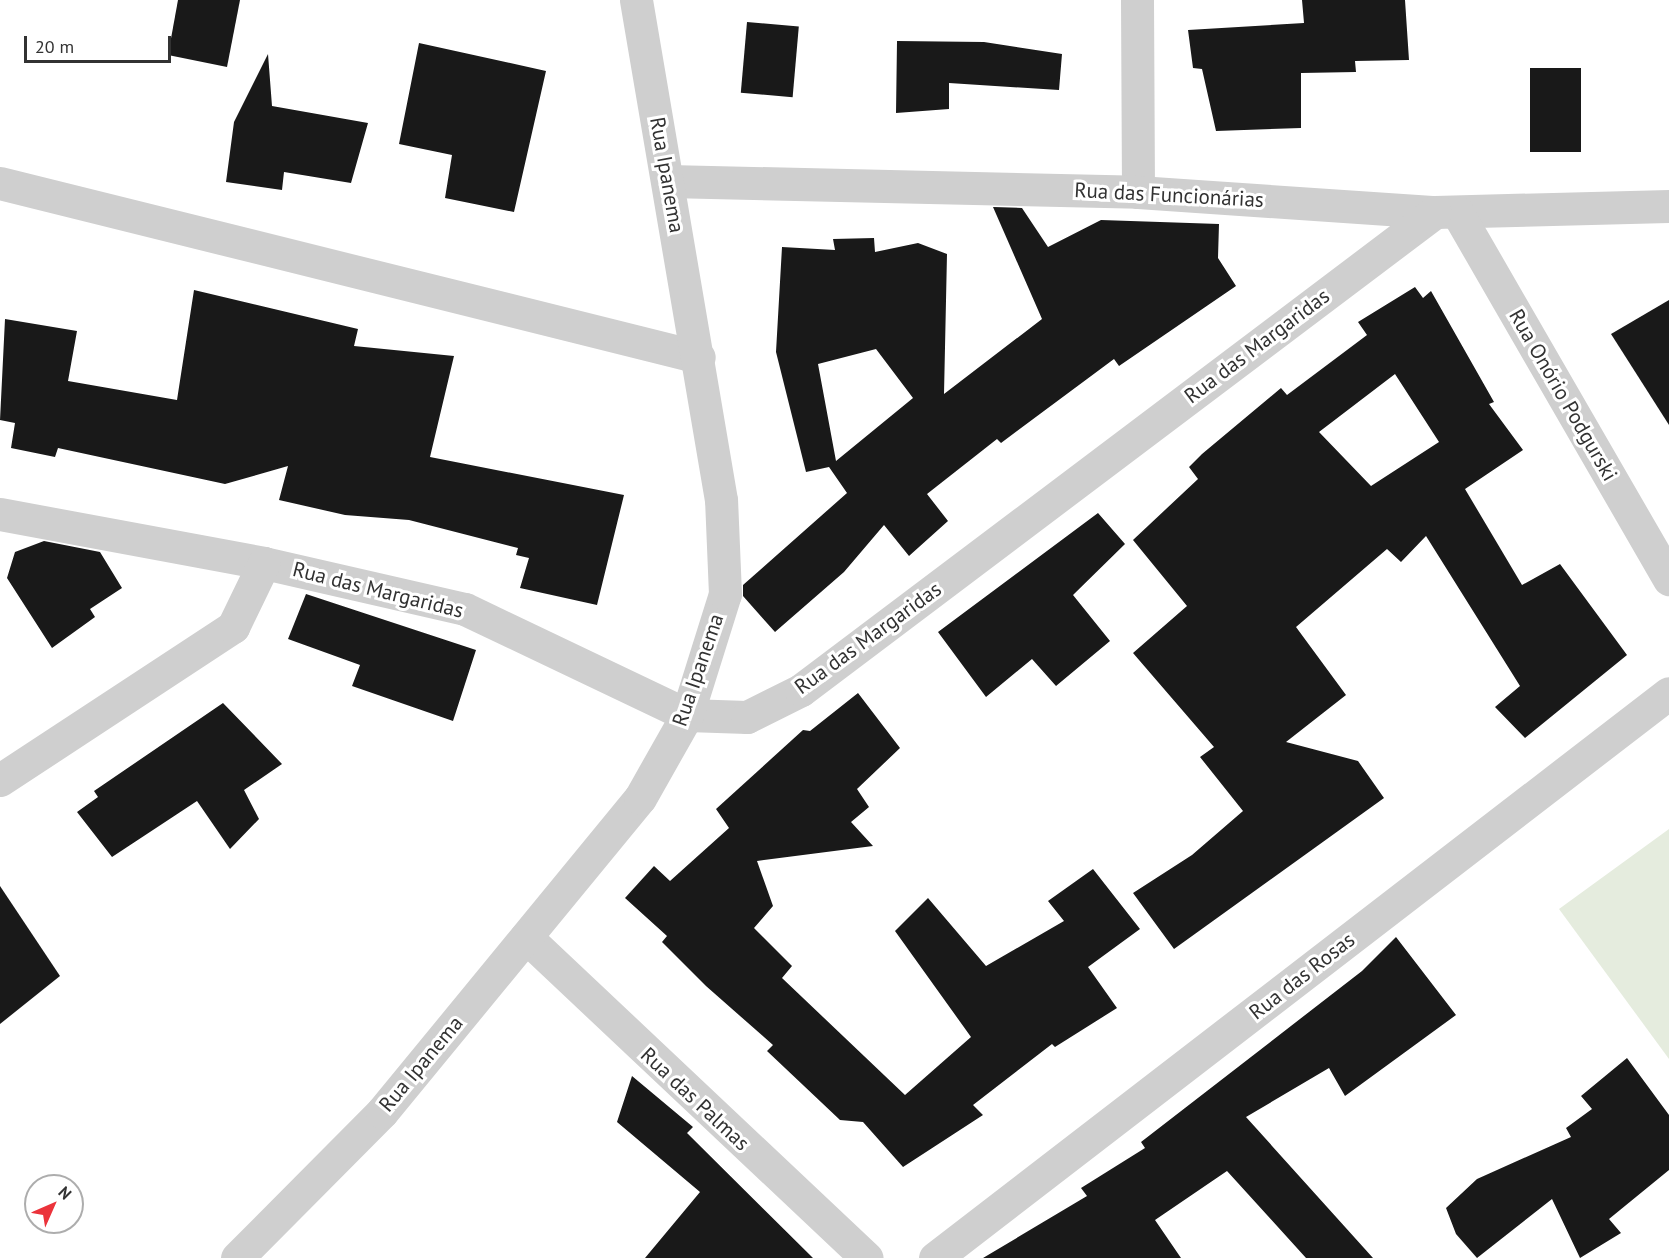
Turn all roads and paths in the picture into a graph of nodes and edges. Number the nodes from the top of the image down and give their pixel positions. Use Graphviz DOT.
graph roads {
  1 [pos="636,0"];
  2 [pos="1137,0"];
  3 [pos="668,181"];
  4 [pos="0,183"];
  5 [pos="1138,192"];
  6 [pos="1669,206"];
  7 [pos="1446,212"];
  8 [pos="699,357"];
  9 [pos="0,514"];
  10 [pos="264,563"];
  11 [pos="1669,579"];
  12 [pos="1669,693"];
  13 [pos="687,715"];
  14 [pos="0,780"];
  15 [pos="526,937"];
  16 [pos="237,1258"];
  17 [pos="867,1258"];
  18 [pos="935,1258"];
  1 -- 3 [label="street, Rua Ipanema"];
  2 -- 5 [label="street"];
  3 -- 5 [label="street, Rua das Funcionárias"];
  3 -- 8 [label="street, Rua Ipanema"];
  4 -- 8 [label="street"];
  5 -- 7 [label="street, Rua das Funcionárias"];
  6 -- 7 [label="street, Rua das Funcionárias"];
  7 -- 11 [label="street, Rua Onório Podgurski"];
  7 -- 13 [label="street, Rua das Margaridas"];
  8 -- 13 [label="street, Rua Ipanema"];
  9 -- 10 [label="street, Rua das Margaridas"];
  10 -- 13 [label="street, Rua das Margaridas"];
  10 -- 14 [label="street"];
  12 -- 18 [label="street, Rua das Rosas"];
  13 -- 15 [label="street, Rua Ipanema"];
  15 -- 16 [label="street, Rua Ipanema"];
  15 -- 17 [label="street, Rua das Palmas"];
}
